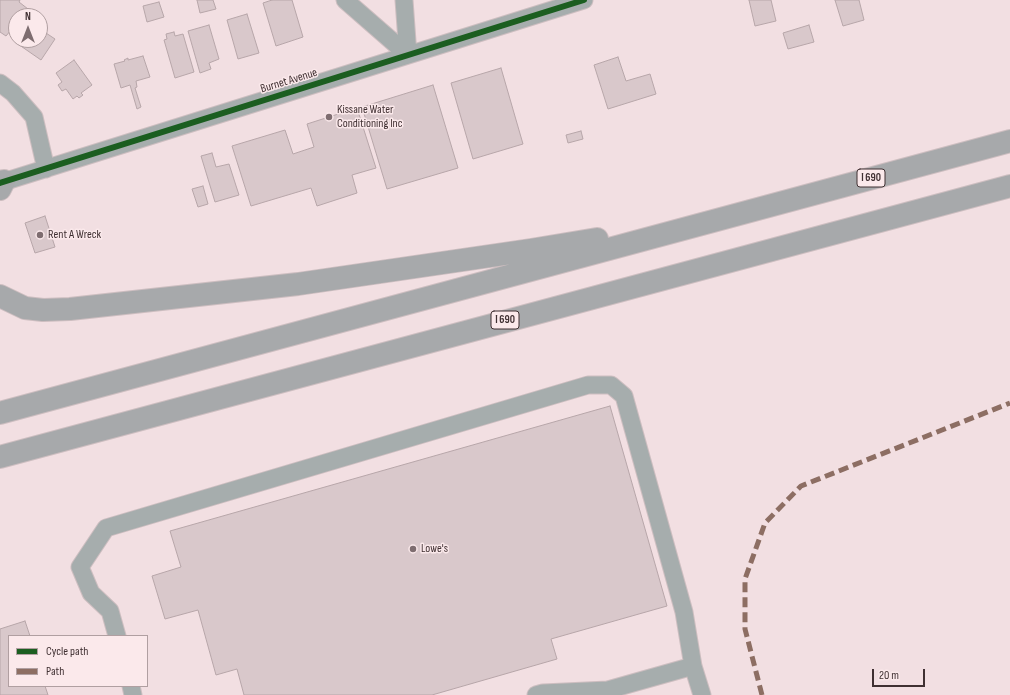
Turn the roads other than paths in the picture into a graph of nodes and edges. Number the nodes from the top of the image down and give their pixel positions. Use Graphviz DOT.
graph roads {
  1 [pos="345,0"];
  2 [pos="404,0"];
  3 [pos="584,0"];
  4 [pos="408,55"];
  5 [pos="0,83"];
  6 [pos="1010,141"];
  7 [pos="46,169"];
  8 [pos="1,184"];
  9 [pos="1010,186"];
  10 [pos="732,216"];
  11 [pos="0,296"];
  12 [pos="0,413"];
  13 [pos="0,457"];
  14 [pos="117,635"];
  15 [pos="693,666"];
  16 [pos="536,695"];
  17 [pos="702,695"];
  1 -- 4 [label="street"];
  2 -- 4 [label="street"];
  3 -- 4 [label="street, Burnet Avenue"];
  4 -- 7 [label="street, Burnet Avenue"];
  5 -- 7 [label="street"];
  6 -- 10 [label="highway, I 690"];
  7 -- 8 [label="street, Burnet Avenue"];
  9 -- 13 [label="highway, I 690"];
  10 -- 11 [label="highway"];
  10 -- 12 [label="highway, I 690"];
  14 -- 15 [label="street"];
  15 -- 16 [label="street"];
  15 -- 17 [label="street"];
}
